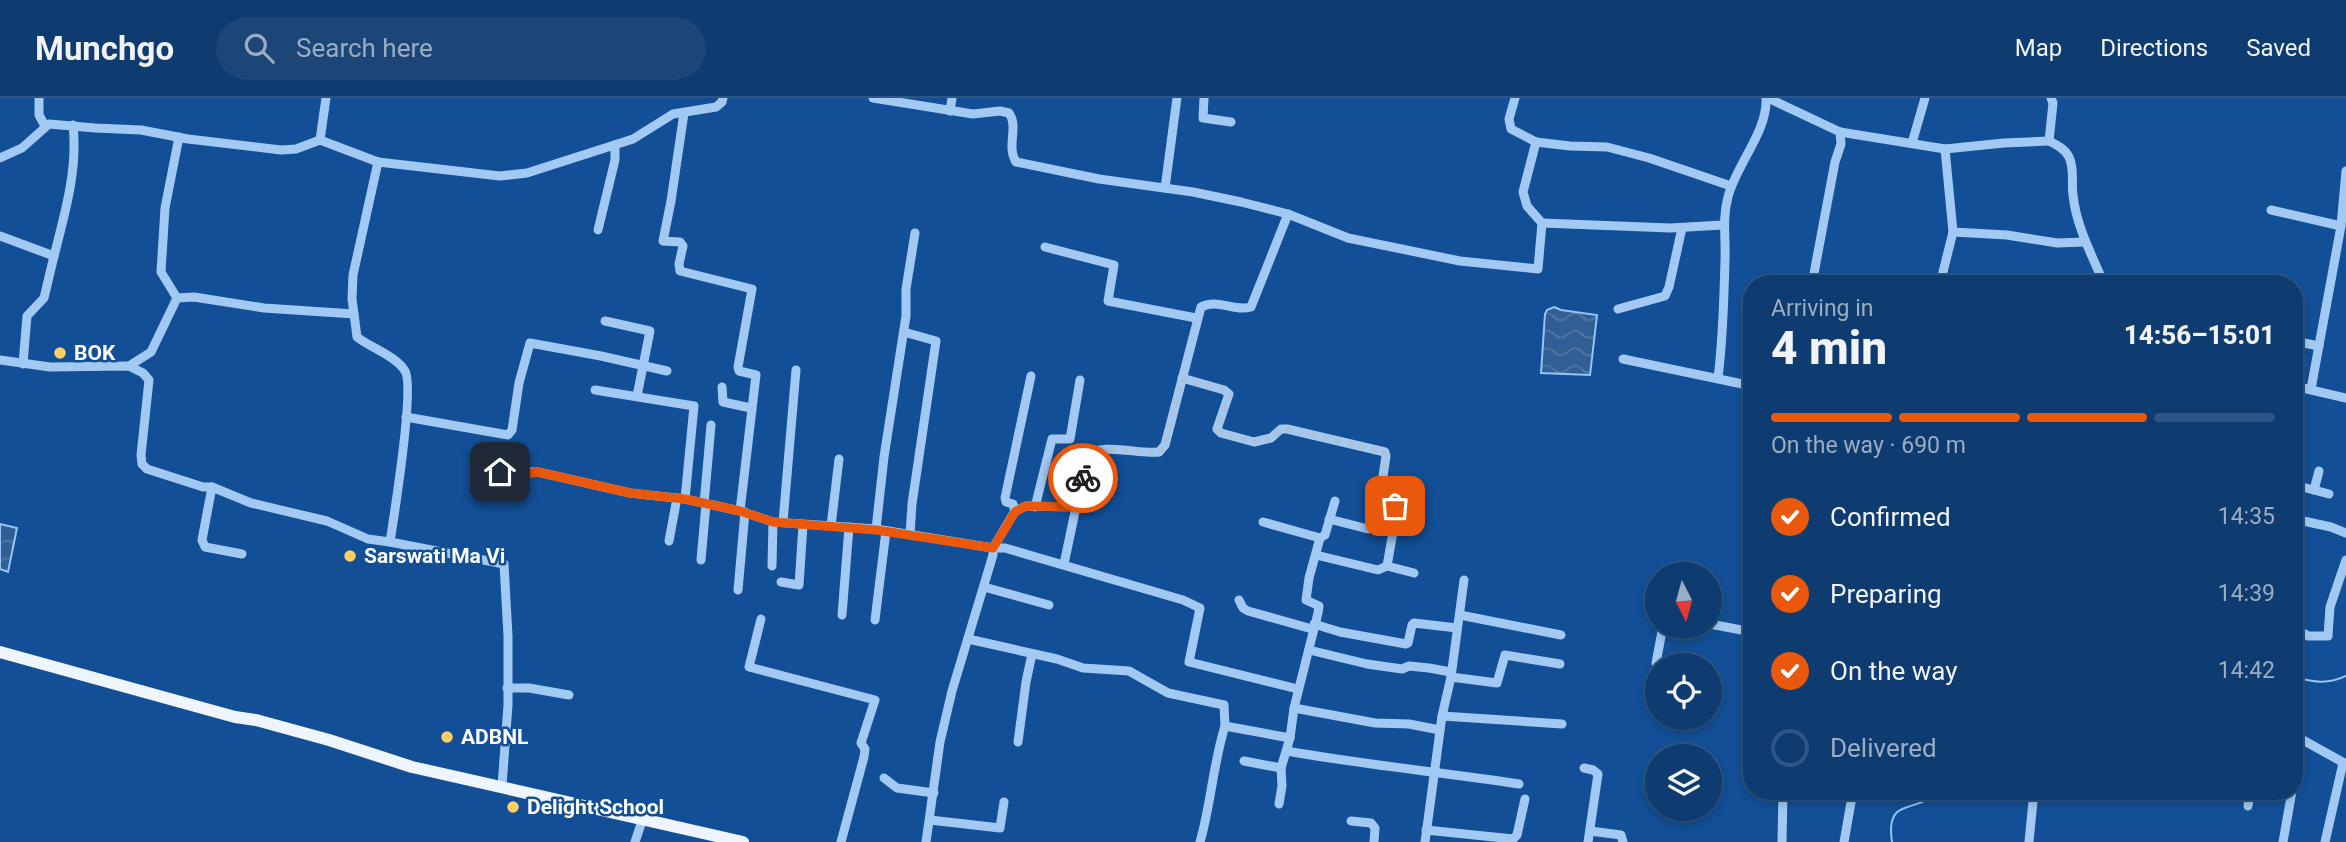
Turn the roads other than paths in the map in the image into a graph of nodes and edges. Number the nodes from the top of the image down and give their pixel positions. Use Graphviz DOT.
graph roads {
  1 [pos="39,98"];
  2 [pos="326,98"];
  3 [pos="723,98"];
  4 [pos="873,98"];
  5 [pos="952,98"];
  6 [pos="1177,98"];
  7 [pos="1204,98"];
  8 [pos="1515,98"];
  9 [pos="1767,98"];
  10 [pos="1925,98"];
  11 [pos="2051,98"];
  12 [pos="950,111"];
  13 [pos="684,113"];
  14 [pos="1231,122"];
  15 [pos="73,125"];
  16 [pos="45,127"];
  17 [pos="1840,132"];
  18 [pos="179,137"];
  19 [pos="320,140"];
  20 [pos="2049,141"];
  21 [pos="1536,142"];
  22 [pos="1912,143"];
  23 [pos="615,145"];
  24 [pos="1945,149"];
  25 [pos="0,158"];
  26 [pos="378,162"];
  27 [pos="2346,171"];
  28 [pos="1731,186"];
  29 [pos="1165,188"];
  30 [pos="2271,210"];
  31 [pos="1289,214"];
  32 [pos="1542,223"];
  33 [pos="1723,225"];
  34 [pos="2341,226"];
  35 [pos="1682,228"];
  36 [pos="598,230"];
  37 [pos="1952,232"];
  38 [pos="915,233"];
  39 [pos="0,236"];
  40 [pos="2085,242"];
  41 [pos="1045,247"];
  42 [pos="54,256"];
  43 [pos="1814,275"];
  44 [pos="1942,275"];
  45 [pos="2100,275"];
  46 [pos="177,298"];
  47 [pos="1618,309"];
  48 [pos="354,314"];
  49 [pos="1196,318"];
  50 [pos="605,321"];
  51 [pos="904,332"];
  52 [pos="2303,343"];
  53 [pos="2319,346"];
  54 [pos="1623,359"];
  55 [pos="0,360"];
  56 [pos="23,365"];
  57 [pos="129,366"];
  58 [pos="644,366"];
  59 [pos="796,370"];
  60 [pos="667,371"];
  61 [pos="1031,376"];
  62 [pos="1718,378"];
  63 [pos="1182,379"];
  64 [pos="1080,380"];
  65 [pos="1743,384"];
  66 [pos="2303,386"];
  67 [pos="722,387"];
  68 [pos="2303,388"];
  69 [pos="596,390"];
  70 [pos="637,396"];
  71 [pos="2346,398"];
  72 [pos="751,408"];
  73 [pos="406,417"];
  74 [pos="711,425"];
  75 [pos="839,459"];
  76 [pos="2319,471"];
  77 [pos="500,472"];
  78 [pos="212,487"];
  79 [pos="2303,487"];
  80 [pos="2314,490"];
  81 [pos="2329,494"];
  82 [pos="681,499"];
  83 [pos="1335,501"];
  84 [pos="705,504"];
  85 [pos="1035,507"];
  86 [pos="1076,507"];
  87 [pos="743,512"];
  88 [pos="1015,512"];
  89 [pos="1329,519"];
  90 [pos="2303,521"];
  91 [pos="778,522"];
  92 [pos="1263,522"];
  93 [pos="803,524"];
  94 [pos="831,526"];
  95 [pos="849,527"];
  96 [pos="1368,529"];
  97 [pos="881,530"];
  98 [pos="2346,533"];
  99 [pos="910,535"];
  100 [pos="1320,538"];
  101 [pos="669,541"];
  102 [pos="390,542"];
  103 [pos="993,548"];
  104 [pos="242,554"];
  105 [pos="1316,555"];
  106 [pos="701,560"];
  107 [pos="2346,560"];
  108 [pos="1064,564"];
  109 [pos="772,566"];
  110 [pos="1387,566"];
  111 [pos="1414,573"];
  112 [pos="1464,580"];
  113 [pos="780,582"];
  114 [pos="984,587"];
  115 [pos="738,590"];
  116 [pos="1238,600"];
  117 [pos="1049,605"];
  118 [pos="842,615"];
  119 [pos="1460,615"];
  120 [pos="761,619"];
  121 [pos="875,621"];
  122 [pos="1722,626"];
  123 [pos="1313,627"];
  124 [pos="1457,628"];
  125 [pos="1743,630"];
  126 [pos="2303,633"];
  127 [pos="1561,635"];
  128 [pos="968,639"];
  129 [pos="1309,650"];
  130 [pos="0,652"];
  131 [pos="1032,654"];
  132 [pos="1560,664"];
  133 [pos="1451,674"];
  134 [pos="507,688"];
  135 [pos="1298,689"];
  136 [pos="569,695"];
  137 [pos="1294,708"];
  138 [pos="1442,716"];
  139 [pos="1562,724"];
  140 [pos="1225,726"];
  141 [pos="1440,730"];
  142 [pos="1290,738"];
  143 [pos="2303,740"];
  144 [pos="1018,742"];
  145 [pos="1287,751"];
  146 [pos="1244,761"];
  147 [pos="2345,764"];
  148 [pos="1281,768"];
  149 [pos="1584,768"];
  150 [pos="1434,771"];
  151 [pos="884,778"];
  152 [pos="1519,784"];
  153 [pos="502,786"];
  154 [pos="934,793"];
  155 [pos="1525,799"];
  156 [pos="1783,800"];
  157 [pos="1851,800"];
  158 [pos="2033,800"];
  159 [pos="2249,800"];
  160 [pos="2290,800"];
  161 [pos="1004,802"];
  162 [pos="1279,804"];
  163 [pos="2248,806"];
  164 [pos="643,818"];
  165 [pos="930,820"];
  166 [pos="1351,821"];
  167 [pos="1426,830"];
  168 [pos="1590,831"];
  169 [pos="635,842"];
  170 [pos="743,842"];
  171 [pos="841,842"];
  172 [pos="926,842"];
  173 [pos="1200,842"];
  174 [pos="1374,842"];
  175 [pos="1425,842"];
  176 [pos="1588,842"];
  177 [pos="1623,842"];
  178 [pos="1782,842"];
  179 [pos="1844,842"];
  180 [pos="2029,842"];
  181 [pos="2283,842"];
  182 [pos="2325,842"];
  1 -- 16 [label="street"];
  2 -- 19 [label="street"];
  3 -- 13 [label="street"];
  4 -- 12 [label="street"];
  5 -- 12 [label="street"];
  6 -- 29 [label="street"];
  7 -- 14 [label="street"];
  8 -- 21 [label="street"];
  9 -- 17 [label="street"];
  9 -- 28 [label="street"];
  10 -- 22 [label="street"];
  11 -- 20 [label="street"];
  12 -- 29 [label="street"];
  13 -- 23 [label="street"];
  13 -- 72 [label="street"];
  15 -- 16 [label="street"];
  15 -- 18 [label="street"];
  15 -- 42 [label="street"];
  16 -- 25 [label="street"];
  17 -- 22 [label="street"];
  17 -- 43 [label="street"];
  18 -- 19 [label="street"];
  18 -- 46 [label="street"];
  19 -- 26 [label="street"];
  20 -- 24 [label="street"];
  20 -- 40 [label="street"];
  21 -- 28 [label="street"];
  21 -- 32 [label="street"];
  22 -- 24 [label="street"];
  23 -- 26 [label="street"];
  23 -- 36 [label="street"];
  24 -- 37 [label="street"];
  26 -- 48 [label="street"];
  27 -- 34 [label="street"];
  28 -- 33 [label="street"];
  29 -- 31 [label="street"];
  30 -- 34 [label="street"];
  31 -- 32 [label="street"];
  31 -- 49 [label="street"];
  32 -- 35 [label="street"];
  33 -- 35 [label="street"];
  33 -- 62 [label="street"];
  34 -- 53 [label="street"];
  35 -- 47 [label="street"];
  37 -- 40 [label="street"];
  37 -- 44 [label="street"];
  38 -- 51 [label="street"];
  39 -- 42 [label="street"];
  40 -- 45 [label="street"];
  41 -- 49 [label="street"];
  42 -- 56 [label="street"];
  46 -- 48 [label="street"];
  46 -- 57 [label="street"];
  48 -- 73 [label="street"];
  49 -- 63 [label="street"];
  50 -- 58 [label="street"];
  51 -- 97 [label="street"];
  51 -- 99 [label="street"];
  52 -- 53 [label="street"];
  53 -- 66 [label="street"];
  54 -- 62 [label="street"];
  55 -- 56 [label="street"];
  56 -- 57 [label="street"];
  57 -- 78 [label="street"];
  58 -- 60 [label="street"];
  58 -- 70 [label="street"];
  58 -- 73 [label="street"];
  59 -- 91 [label="street"];
  61 -- 88 [label="street"];
  62 -- 65 [label="street"];
  63 -- 86 [label="street"];
  63 -- 110 [label="street"];
  64 -- 85 [label="street"];
  67 -- 72 [label="street"];
  68 -- 71 [label="street"];
  69 -- 70 [label="street"];
  70 -- 82 [label="street"];
  72 -- 87 [label="street"];
  73 -- 102 [label="street"];
  74 -- 84 [label="street"];
  75 -- 94 [label="street"];
  76 -- 80 [label="street"];
  77 -- 82 [label="street"];
  78 -- 102 [label="street"];
  78 -- 104 [label="street"];
  79 -- 80 [label="street"];
  80 -- 81 [label="street"];
  82 -- 84 [label="street"];
  82 -- 101 [label="street"];
  83 -- 89 [label="street"];
  84 -- 87 [label="street"];
  84 -- 106 [label="street"];
  85 -- 86 [label="street"];
  85 -- 88 [label="street"];
  86 -- 108 [label="street"];
  87 -- 91 [label="street"];
  87 -- 115 [label="street"];
  88 -- 103 [label="street"];
  89 -- 96 [label="street"];
  89 -- 100 [label="street"];
  90 -- 98 [label="street"];
  91 -- 93 [label="street"];
  91 -- 109 [label="street"];
  92 -- 100 [label="street"];
  93 -- 94 [label="street"];
  93 -- 113 [label="street"];
  94 -- 95 [label="street"];
  95 -- 97 [label="street"];
  95 -- 118 [label="street"];
  97 -- 99 [label="street"];
  97 -- 121 [label="street"];
  99 -- 103 [label="street"];
  100 -- 105 [label="street"];
  102 -- 134 [label="street"];
  103 -- 108 [label="street"];
  103 -- 114 [label="street"];
  105 -- 110 [label="street"];
  105 -- 123 [label="street"];
  107 -- 126 [label="street"];
  108 -- 135 [label="street"];
  110 -- 111 [label="street"];
  112 -- 119 [label="street"];
  114 -- 117 [label="street"];
  114 -- 128 [label="street"];
  116 -- 123 [label="street"];
  119 -- 124 [label="street"];
  119 -- 127 [label="street"];
  120 -- 171 [label="street"];
  122 -- 125 [label="street"];
  123 -- 124 [label="street"];
  123 -- 129 [label="street"];
  124 -- 133 [label="street"];
  128 -- 131 [label="street"];
  128 -- 154 [label="street"];
  129 -- 133 [label="street"];
  129 -- 135 [label="street"];
  130 -- 153 [label="main road"];
  131 -- 140 [label="street"];
  131 -- 144 [label="street"];
  132 -- 133 [label="street"];
  133 -- 138 [label="street"];
  134 -- 136 [label="street"];
  134 -- 153 [label="street"];
  135 -- 137 [label="street"];
  137 -- 141 [label="street"];
  137 -- 142 [label="street"];
  138 -- 139 [label="street"];
  138 -- 141 [label="street"];
  140 -- 142 [label="street"];
  140 -- 173 [label="street"];
  141 -- 150 [label="street"];
  142 -- 145 [label="street"];
  143 -- 147 [label="street"];
  145 -- 148 [label="street"];
  145 -- 150 [label="street"];
  146 -- 148 [label="street"];
  147 -- 182 [label="street"];
  148 -- 162 [label="street"];
  149 -- 168 [label="street"];
  150 -- 152 [label="street"];
  150 -- 167 [label="street"];
  151 -- 154 [label="street"];
  153 -- 164 [label="main road"];
  154 -- 165 [label="street"];
  155 -- 167 [label="street"];
  156 -- 178 [label="street"];
  157 -- 179 [label="street"];
  158 -- 180 [label="street"];
  159 -- 163 [label="street"];
  160 -- 181 [label="street"];
  161 -- 165 [label="street"];
  164 -- 169 [label="street"];
  164 -- 170 [label="main road"];
  165 -- 172 [label="street"];
  166 -- 174 [label="street"];
  167 -- 175 [label="street"];
  168 -- 176 [label="street"];
  168 -- 177 [label="street"];
}
